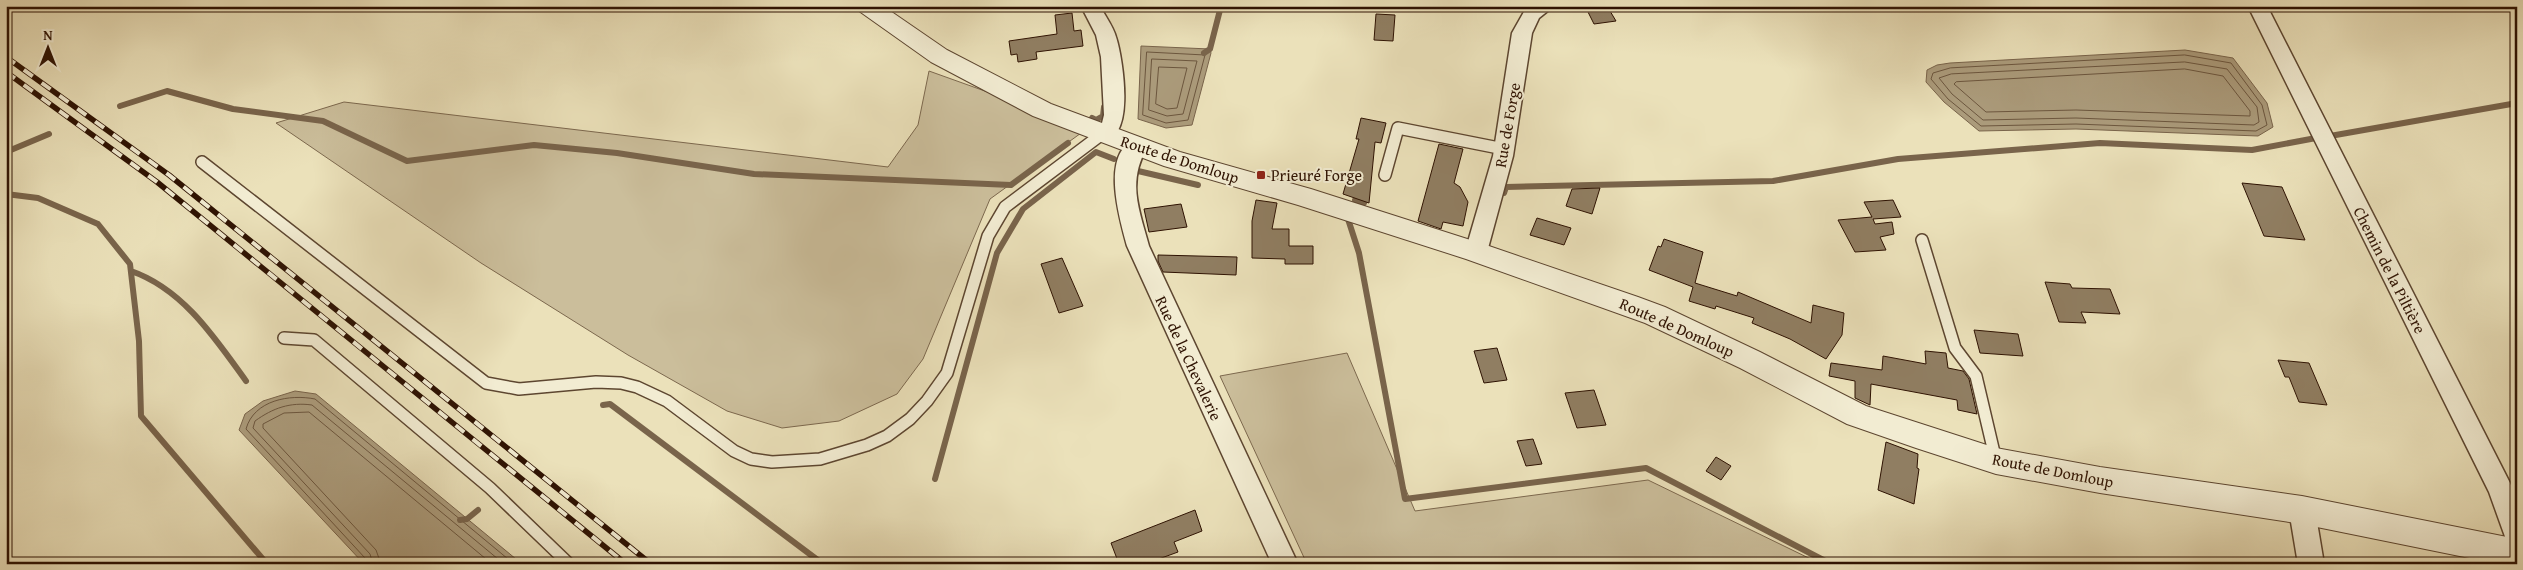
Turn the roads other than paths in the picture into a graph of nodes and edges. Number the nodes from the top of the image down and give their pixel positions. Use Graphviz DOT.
graph roads {
  1 [pos="867,6"];
  2 [pos="1090,6"];
  3 [pos="1545,6"];
  4 [pos="2257,6"];
  5 [pos="1102,134"];
  6 [pos="1137,147"];
  7 [pos="1504,149"];
  8 [pos="202,162"];
  9 [pos="1385,176"];
  10 [pos="1922,240"];
  11 [pos="1476,252"];
  12 [pos="284,338"];
  13 [pos="1996,460"];
  14 [pos="2302,510"];
  15 [pos="2517,537"];
  16 [pos="2517,553"];
  17 [pos="569,564"];
  18 [pos="1285,564"];
  19 [pos="2311,564"];
  1 -- 5 [label="street, Route de Domloup"];
  2 -- 5 [label="street"];
  3 -- 7 [label="street, Rue de Forge"];
  4 -- 15 [label="street, Chemin de la Piltière"];
  5 -- 6 [label="street, Route de Domloup"];
  5 -- 8 [label="lane"];
  6 -- 11 [label="street, Route de Domloup"];
  6 -- 18 [label="street, Rue de la Chevalerie"];
  7 -- 9 [label="lane"];
  7 -- 11 [label="street, Rue de Forge"];
  10 -- 13 [label="lane"];
  11 -- 13 [label="street, Route de Domloup"];
  12 -- 17 [label="lane"];
  13 -- 14 [label="street, Route de Domloup"];
  14 -- 16 [label="street, Route de Domloup"];
  14 -- 19 [label="street"];
}
